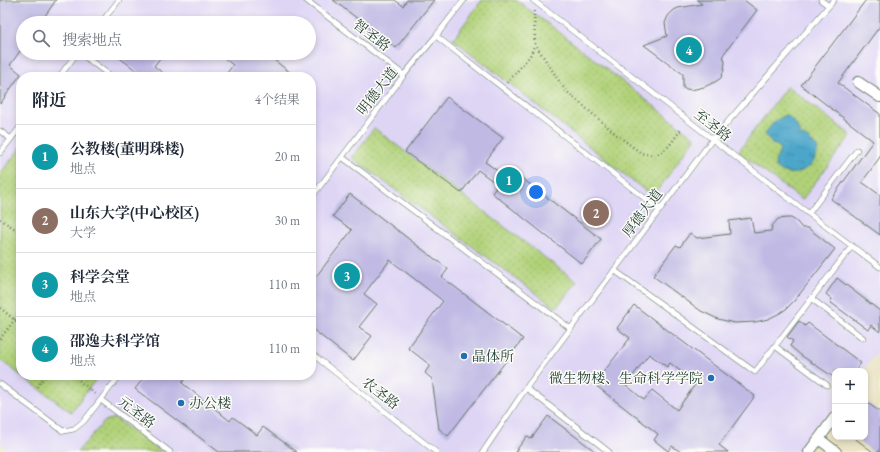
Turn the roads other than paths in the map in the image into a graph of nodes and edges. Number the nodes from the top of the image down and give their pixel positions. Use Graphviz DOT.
graph roads {
  1 [pos="119,0"];
  2 [pos="306,0"];
  3 [pos="464,0"];
  4 [pos="533,0"];
  5 [pos="821,0"];
  6 [pos="834,0"];
  7 [pos="829,6"];
  8 [pos="106,16"];
  9 [pos="436,36"];
  10 [pos="72,60"];
  11 [pos="89,60"];
  12 [pos="63,72"];
  13 [pos="105,72"];
  14 [pos="404,75"];
  15 [pos="858,82"];
  16 [pos="880,97"];
  17 [pos="0,130"];
  18 [pos="16,132"];
  19 [pos="11,139"];
  20 [pos="712,140"];
  21 [pos="857,150"];
  22 [pos="0,153"];
  23 [pos="342,157"];
  24 [pos="316,191"];
  25 [pos="660,210"];
  26 [pos="809,213"];
  27 [pos="852,246"];
  28 [pos="880,267"];
  29 [pos="614,270"];
  30 [pos="812,299"];
  31 [pos="571,329"];
  32 [pos="863,338"];
  33 [pos="775,346"];
  34 [pos="316,357"];
  35 [pos="116,380"];
  36 [pos="0,384"];
  37 [pos="827,385"];
  38 [pos="526,388"];
  39 [pos="101,400"];
  40 [pos="832,420"];
  41 [pos="819,439"];
  42 [pos="170,452"];
  43 [pos="436,452"];
  44 [pos="483,452"];
  45 [pos="609,452"];
  46 [pos="809,452"];
  47 [pos="836,452"];
  1 -- 8 [label="lane"];
  2 -- 14 [label="lane, 智圣路"];
  3 -- 9 [label="lane, 明德大道"];
  4 -- 20 [label="lane, 至圣路"];
  5 -- 7 [label="lane"];
  6 -- 7 [label="lane, 厚德大道"];
  7 -- 20 [label="lane, 厚德大道"];
  9 -- 14 [label="lane, 明德大道"];
  9 -- 25 [label="lane"];
  10 -- 12 [label="lane"];
  11 -- 13 [label="lane"];
  14 -- 23 [label="lane, 明德大道"];
  15 -- 16 [label="street"];
  17 -- 19 [label="lane"];
  18 -- 19 [label="lane"];
  19 -- 22 [label="lane"];
  20 -- 25 [label="lane, 厚德大道"];
  20 -- 26 [label="lane, 至圣路"];
  21 -- 26 [label="lane"];
  23 -- 24 [label="lane, 明德大道"];
  23 -- 31 [label="lane"];
  25 -- 29 [label="lane, 厚德大道"];
  26 -- 27 [label="lane, 至圣路"];
  27 -- 28 [label="lane, 至圣路"];
  27 -- 30 [label="lane"];
  29 -- 31 [label="lane, 厚德大道"];
  29 -- 33 [label="lane"];
  30 -- 32 [label="lane"];
  30 -- 33 [label="lane"];
  31 -- 38 [label="lane, 厚德大道"];
  33 -- 37 [label="lane"];
  34 -- 43 [label="lane, 农圣路"];
  35 -- 39 [label="lane"];
  36 -- 39 [label="lane"];
  38 -- 44 [label="lane, 厚德大道"];
  38 -- 45 [label="lane"];
  39 -- 42 [label="lane, 元圣路"];
  40 -- 41 [label="street"];
  41 -- 46 [label="street"];
  41 -- 47 [label="street"];
}
